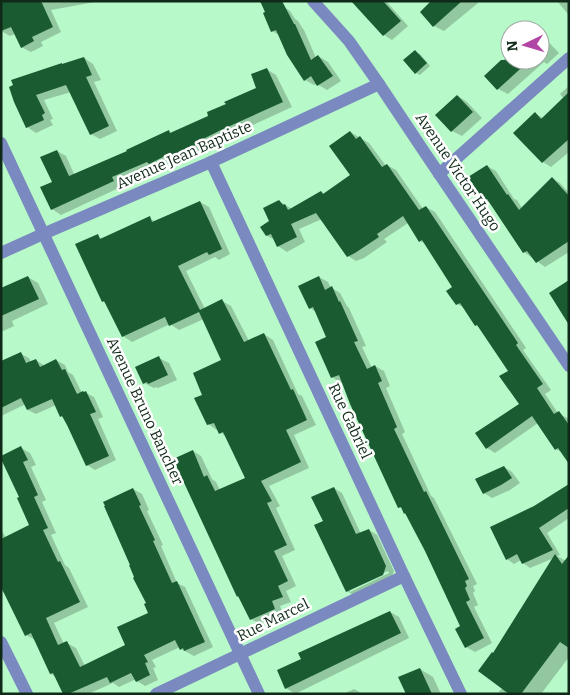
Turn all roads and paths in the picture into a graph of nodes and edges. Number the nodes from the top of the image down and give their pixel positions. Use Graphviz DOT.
graph roads {
  1 [pos="314,1"];
  2 [pos="569,58"];
  3 [pos="380,84"];
  4 [pos="1,143"];
  5 [pos="211,162"];
  6 [pos="439,174"];
  7 [pos="43,234"];
  8 [pos="1,254"];
  9 [pos="569,366"];
  10 [pos="404,576"];
  11 [pos="1,642"];
  12 [pos="240,654"];
  13 [pos="26,694"];
  14 [pos="156,694"];
  15 [pos="259,694"];
  16 [pos="461,694"];
  1 -- 3 [label="street, Avenue Victor Hugo"];
  2 -- 6 [label="street"];
  3 -- 5 [label="street, Avenue Jean Baptiste"];
  3 -- 6 [label="street, Avenue Victor Hugo"];
  4 -- 7 [label="street, Avenue Bruno Bancher"];
  5 -- 7 [label="street, Avenue Jean Baptiste"];
  5 -- 10 [label="street, Rue Gabriel"];
  6 -- 9 [label="street, Avenue Victor Hugo"];
  7 -- 8 [label="street, Avenue Jean Baptiste"];
  7 -- 12 [label="street, Avenue Bruno Bancher"];
  10 -- 12 [label="street, Rue Marcel"];
  10 -- 16 [label="street, Rue Gabriel"];
  11 -- 13 [label="street"];
  12 -- 14 [label="street, Rue Marcel"];
  12 -- 15 [label="street, Avenue Bruno Bancher"];
}
